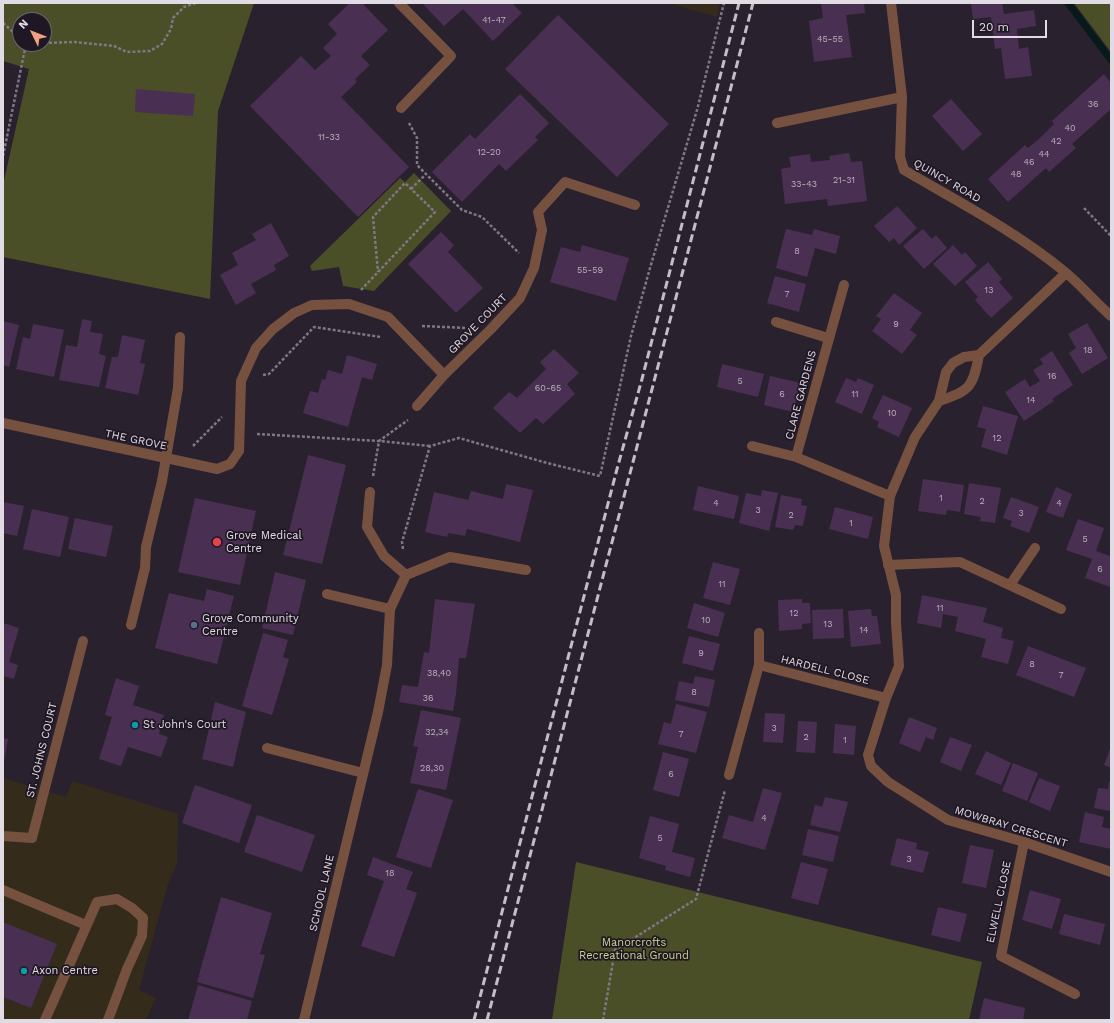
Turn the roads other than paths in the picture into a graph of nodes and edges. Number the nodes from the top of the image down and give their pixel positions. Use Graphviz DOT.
graph roads {
  1 [pos="399,3"];
  2 [pos="891,3"];
  3 [pos="902,97"];
  4 [pos="401,108"];
  5 [pos="776,123"];
  6 [pos="635,205"];
  7 [pos="1066,273"];
  8 [pos="844,285"];
  9 [pos="1111,316"];
  10 [pos="776,322"];
  11 [pos="180,337"];
  12 [pos="828,338"];
  13 [pos="979,355"];
  14 [pos="444,374"];
  15 [pos="939,401"];
  16 [pos="417,406"];
  17 [pos="3,423"];
  18 [pos="752,446"];
  19 [pos="796,457"];
  20 [pos="166,458"];
  21 [pos="370,492"];
  22 [pos="890,496"];
  23 [pos="1035,548"];
  24 [pos="888,565"];
  25 [pos="526,570"];
  26 [pos="406,576"];
  27 [pos="1010,586"];
  28 [pos="327,594"];
  29 [pos="390,609"];
  30 [pos="1061,609"];
  31 [pos="131,626"];
  32 [pos="759,633"];
  33 [pos="83,640"];
  34 [pos="759,665"];
  35 [pos="886,698"];
  36 [pos="267,748"];
  37 [pos="363,772"];
  38 [pos="729,775"];
  39 [pos="3,836"];
  40 [pos="1024,842"];
  41 [pos="1111,872"];
  42 [pos="3,890"];
  43 [pos="86,925"];
  44 [pos="1075,994"];
  45 [pos="45,1020"];
  46 [pos="108,1020"];
  47 [pos="304,1020"];
  1 -- 4 [label="street"];
  2 -- 3 [label="street, QUINCY ROAD"];
  3 -- 5 [label="street"];
  3 -- 7 [label="street, QUINCY ROAD"];
  6 -- 14 [label="street, GROVE COURT"];
  7 -- 9 [label="street, QUINCY ROAD"];
  7 -- 13 [label="street"];
  8 -- 12 [label="street, CLARE GARDENS"];
  10 -- 12 [label="street, CLARE GARDENS"];
  11 -- 20 [label="street"];
  12 -- 19 [label="street, CLARE GARDENS"];
  13 -- 15 [label="street"];
  13 -- 15 [label="street, MOWBRAY CRESCENT"];
  14 -- 16 [label="street, GROVE COURT"];
  14 -- 20 [label="street, THE GROVE"];
  15 -- 22 [label="street, MOWBRAY CRESCENT"];
  17 -- 20 [label="street, THE GROVE"];
  18 -- 19 [label="street, CLARE GARDENS"];
  19 -- 22 [label="street, CLARE GARDENS"];
  20 -- 31 [label="street"];
  21 -- 26 [label="street"];
  22 -- 24 [label="street, MOWBRAY CRESCENT"];
  23 -- 27 [label="street"];
  24 -- 27 [label="street"];
  24 -- 35 [label="street, MOWBRAY CRESCENT"];
  25 -- 26 [label="street"];
  26 -- 29 [label="street, SCHOOL LANE"];
  27 -- 30 [label="street"];
  28 -- 29 [label="street"];
  29 -- 37 [label="street, SCHOOL LANE"];
  32 -- 34 [label="street"];
  33 -- 39 [label="street, ST. JOHNS COURT"];
  34 -- 35 [label="street, HARDELL CLOSE"];
  34 -- 38 [label="street"];
  35 -- 40 [label="street, MOWBRAY CRESCENT"];
  36 -- 37 [label="street"];
  37 -- 47 [label="street, SCHOOL LANE"];
  40 -- 41 [label="street, MOWBRAY CRESCENT"];
  40 -- 44 [label="street, ELWELL CLOSE"];
  42 -- 43 [label="street"];
  43 -- 45 [label="street"];
  43 -- 46 [label="street"];
}
